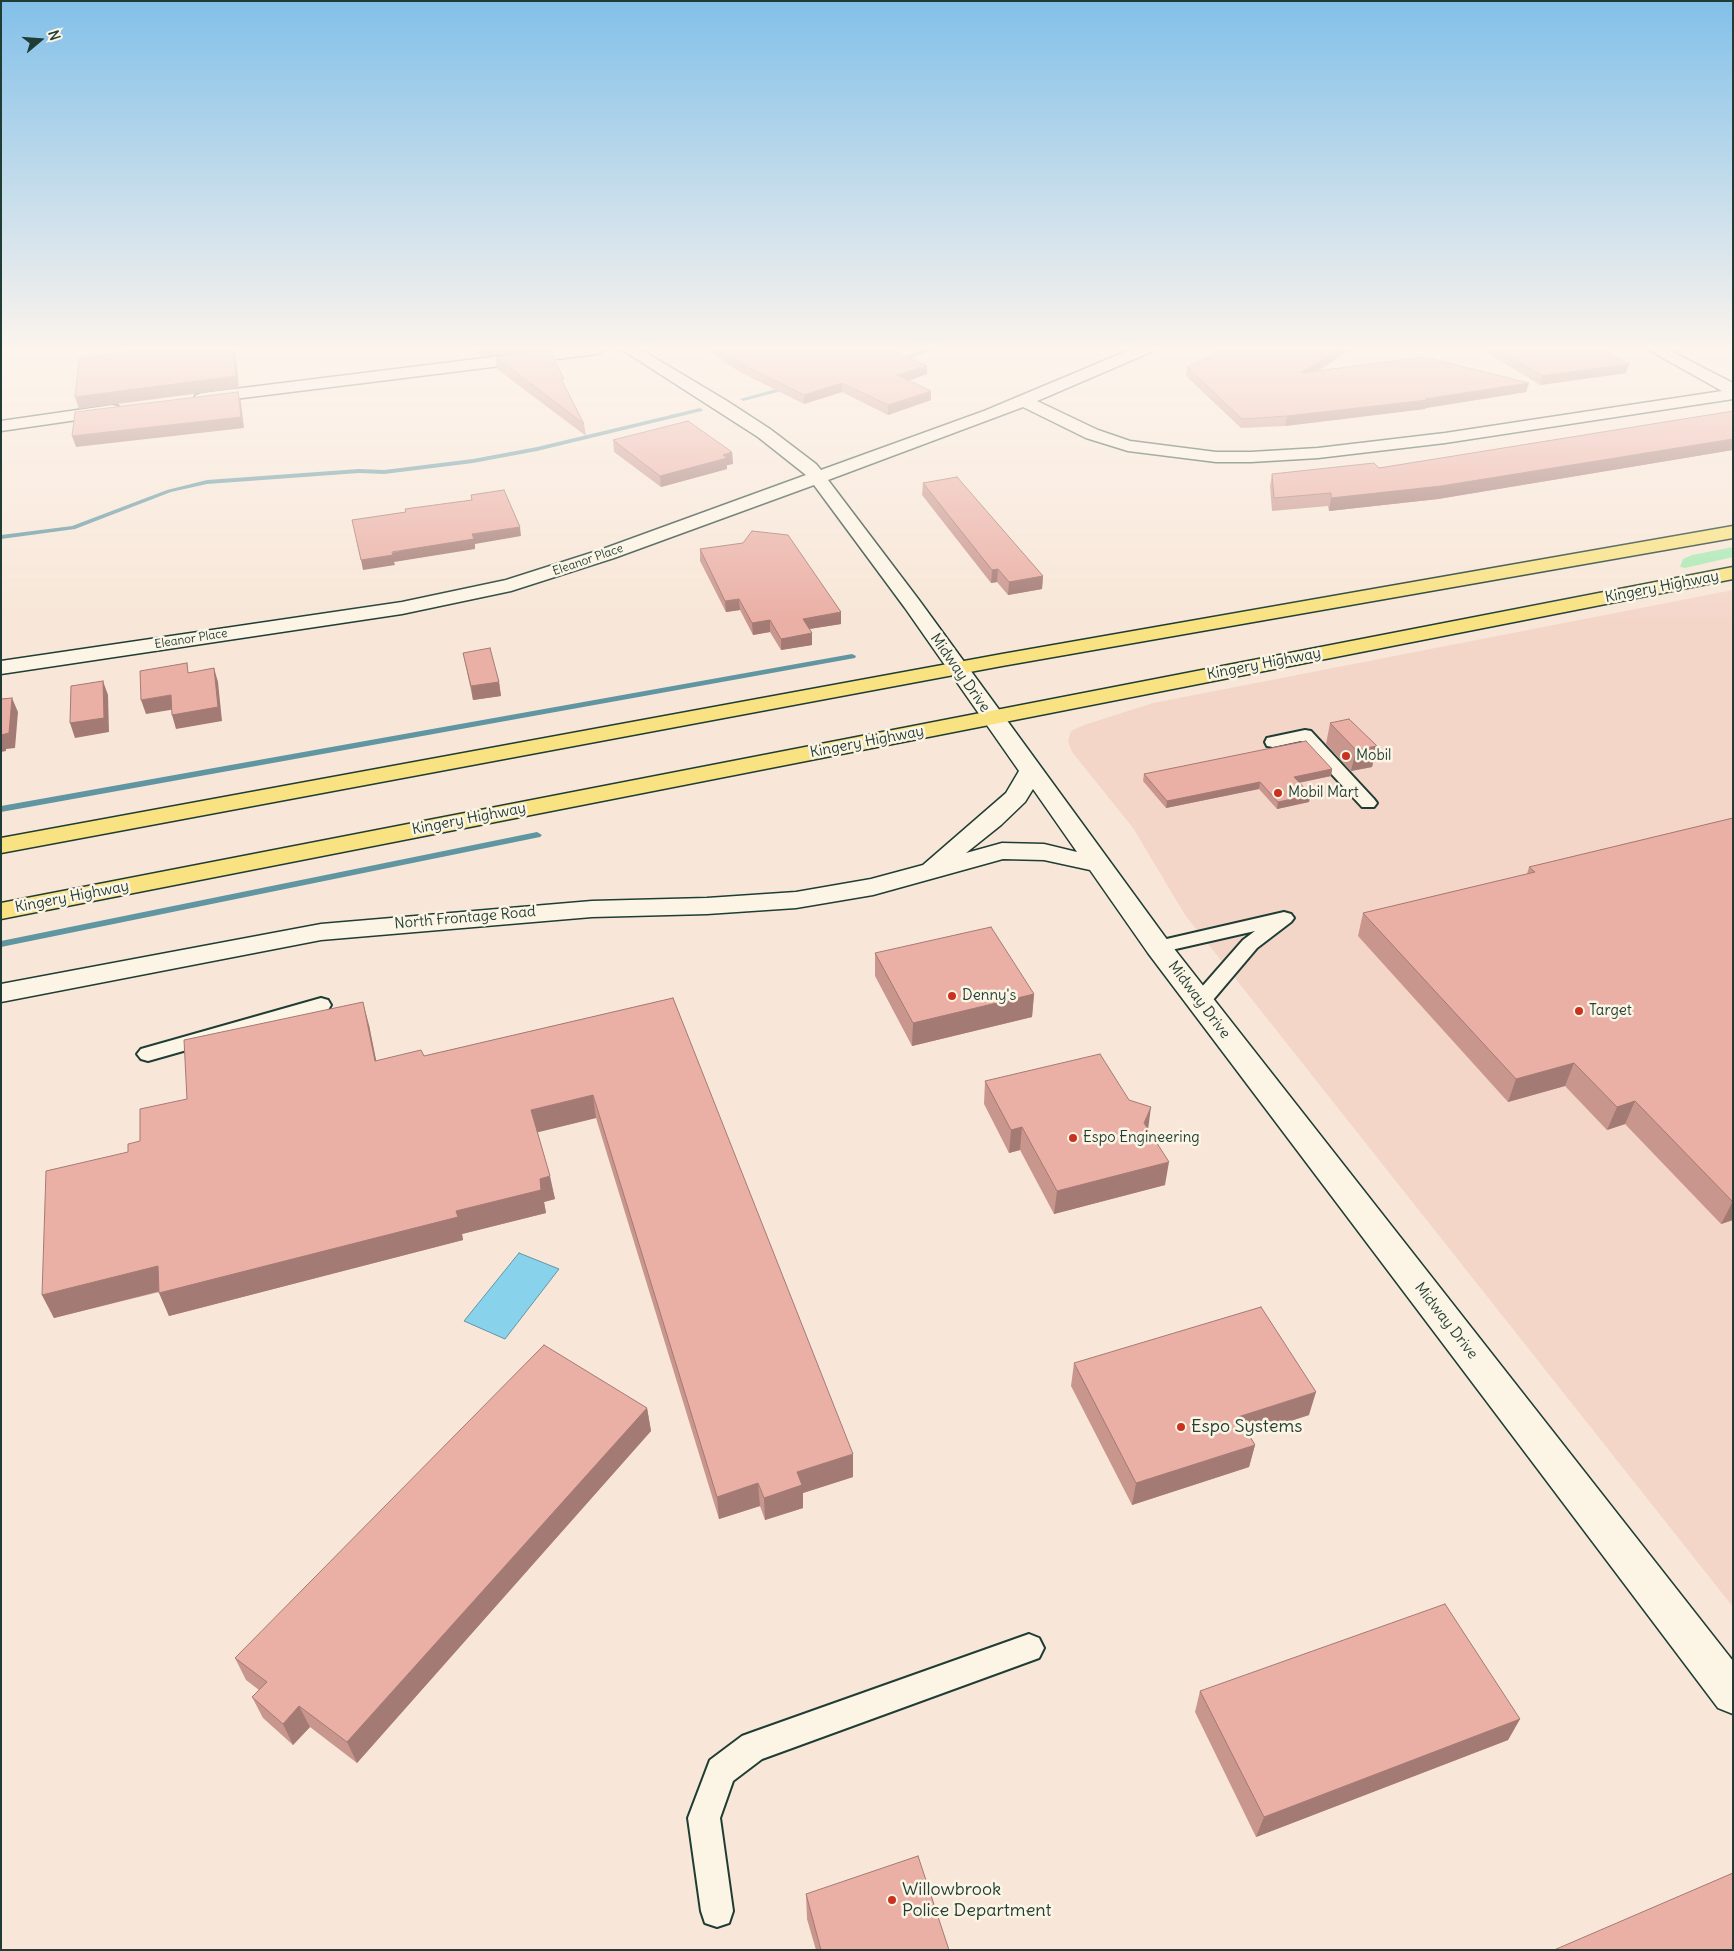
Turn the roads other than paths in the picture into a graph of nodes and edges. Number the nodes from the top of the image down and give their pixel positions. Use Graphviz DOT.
graph roads {
  1 [pos="773,440"];
  2 [pos="919,440"];
  3 [pos="1110,440"];
  4 [pos="1428,440"];
  5 [pos="817,478"];
  6 [pos="1733,532"];
  7 [pos="1733,573"];
  8 [pos="1,668"];
  9 [pos="958,668"];
  10 [pos="991,717"];
  11 [pos="1273,742"];
  12 [pos="1031,771"];
  13 [pos="1368,803"];
  14 [pos="1,846"];
  15 [pos="1100,865"];
  16 [pos="931,869"];
  17 [pos="1,911"];
  18 [pos="1158,947"];
  19 [pos="1,993"];
  20 [pos="1200,1002"];
  21 [pos="321,1006"];
  22 [pos="148,1054"];
  23 [pos="1029,1648"];
  24 [pos="1733,1694"];
  25 [pos="717,1911"];
  1 -- 5 [label="street, Midway Drive"];
  2 -- 5 [label="street, Eleanor Place"];
  3 -- 4 [label="street"];
  5 -- 8 [label="street, Eleanor Place"];
  5 -- 9 [label="street, Midway Drive"];
  6 -- 9 [label="highway"];
  7 -- 10 [label="highway, Kingery Highway"];
  9 -- 10 [label="street, Midway Drive"];
  9 -- 14 [label="highway"];
  10 -- 12 [label="street, Midway Drive"];
  10 -- 17 [label="highway, Kingery Highway"];
  11 -- 13 [label="lane"];
  12 -- 15 [label="street, Midway Drive"];
  12 -- 16 [label="street"];
  15 -- 16 [label="street, North Frontage Road"];
  15 -- 18 [label="street, Midway Drive"];
  16 -- 19 [label="street, North Frontage Road"];
  18 -- 20 [label="street, Midway Drive"];
  18 -- 20 [label="lane"];
  20 -- 24 [label="street, Midway Drive"];
  21 -- 22 [label="lane"];
  23 -- 25 [label="lane"];
}
